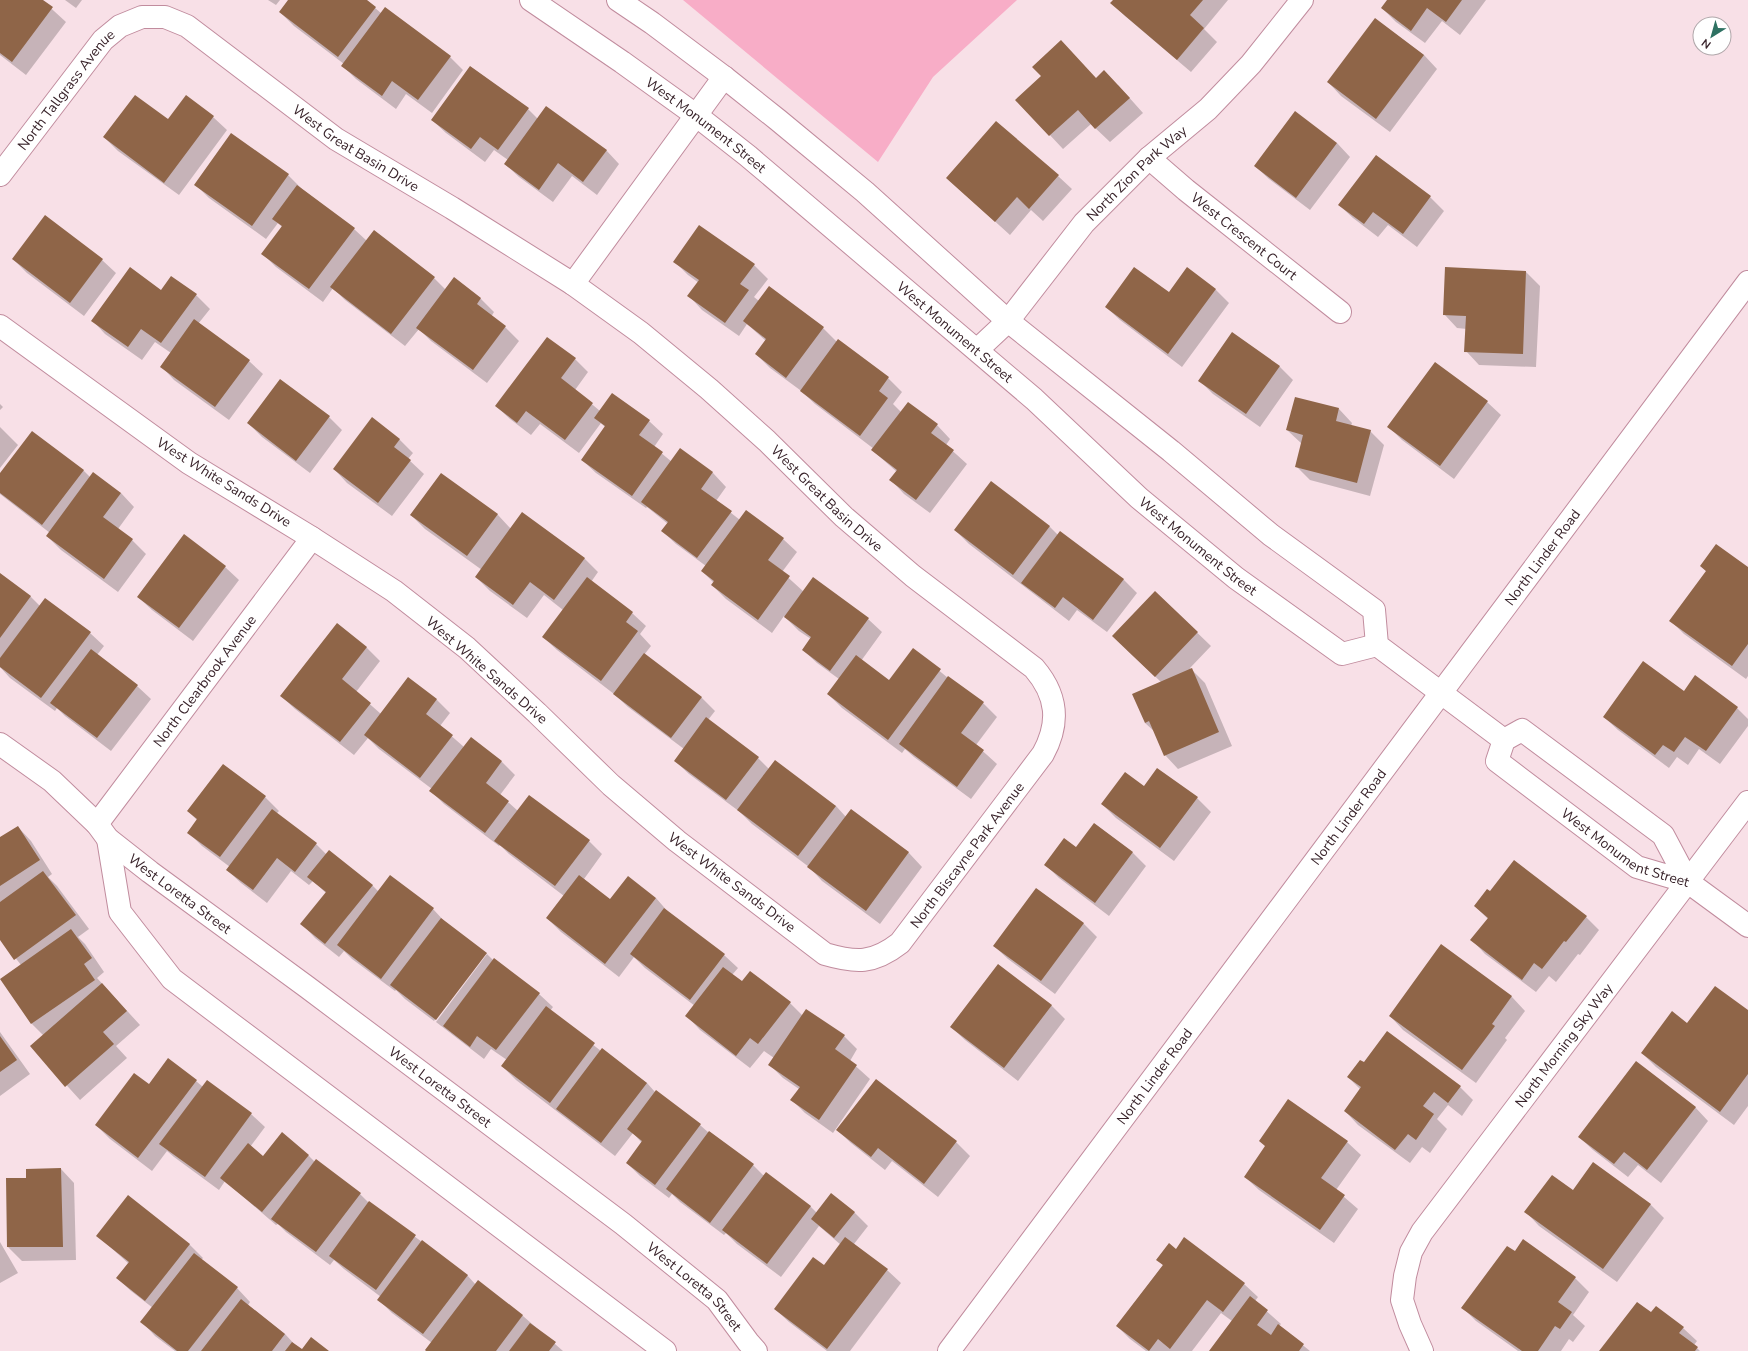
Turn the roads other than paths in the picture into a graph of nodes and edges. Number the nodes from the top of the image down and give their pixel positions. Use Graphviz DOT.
graph roads {
  1 [pos="531,0"];
  2 [pos="618,0"];
  3 [pos="1302,0"];
  4 [pos="142,18"];
  5 [pos="724,77"];
  6 [pos="697,116"];
  7 [pos="1150,158"];
  8 [pos="0,175"];
  9 [pos="1748,282"];
  10 [pos="573,284"];
  11 [pos="1340,312"];
  12 [pos="1008,321"];
  13 [pos="0,326"];
  14 [pos="977,350"];
  15 [pos="312,538"];
  16 [pos="1376,645"];
  17 [pos="1440,694"];
  18 [pos="1054,728"];
  19 [pos="1504,740"];
  20 [pos="0,744"];
  21 [pos="1748,802"];
  22 [pos="102,832"];
  23 [pos="1688,882"];
  24 [pos="1748,926"];
  25 [pos="860,960"];
  26 [pos="665,1351"];
  27 [pos="756,1351"];
  28 [pos="949,1351"];
  29 [pos="1422,1351"];
  1 -- 6 [label="street, West Monument Street"];
  2 -- 5 [label="street"];
  3 -- 7 [label="street, North Zion Park Way"];
  4 -- 8 [label="street, North Tallgrass Avenue"];
  4 -- 10 [label="street, West Great Basin Drive"];
  5 -- 6 [label="street"];
  5 -- 12 [label="street"];
  6 -- 10 [label="street"];
  6 -- 14 [label="street, West Monument Street"];
  7 -- 11 [label="street, West Crescent Court"];
  7 -- 12 [label="street, North Zion Park Way"];
  9 -- 17 [label="street, North Linder Road"];
  10 -- 18 [label="street, West Great Basin Drive"];
  12 -- 14 [label="street, North Zion Park Way"];
  12 -- 16 [label="street"];
  13 -- 15 [label="street, West White Sands Drive"];
  14 -- 16 [label="street, West Monument Street"];
  15 -- 22 [label="street, North Clearbrook Avenue"];
  15 -- 25 [label="street, West White Sands Drive"];
  16 -- 17 [label="street"];
  17 -- 19 [label="street"];
  17 -- 28 [label="street, North Linder Road"];
  18 -- 25 [label="street, North Biscayne Park Avenue"];
  19 -- 23 [label="street, West Monument Street"];
  19 -- 23 [label="street, West Monument Street"];
  20 -- 22 [label="street, West Loretta Street"];
  21 -- 23 [label="street, North Morning Sky Way"];
  22 -- 26 [label="street, West Loretta Street"];
  22 -- 27 [label="street, West Loretta Street"];
  23 -- 24 [label="street"];
  23 -- 29 [label="street, North Morning Sky Way"];
}
